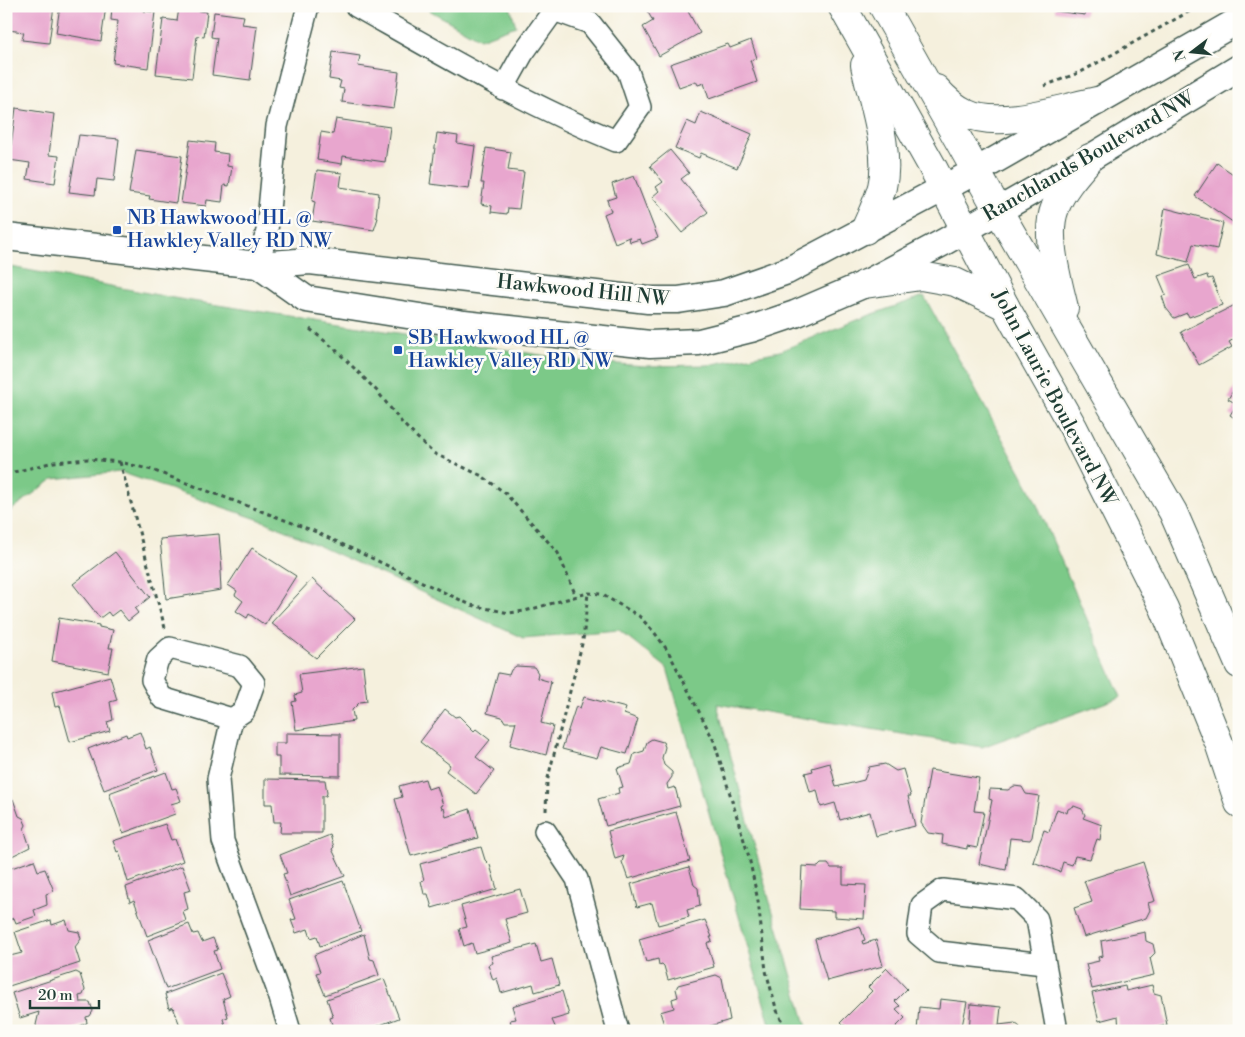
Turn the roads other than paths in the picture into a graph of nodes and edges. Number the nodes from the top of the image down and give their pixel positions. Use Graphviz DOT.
graph roads {
  1 [pos="308,6"];
  2 [pos="356,6"];
  3 [pos="842,6"];
  4 [pos="883,6"];
  5 [pos="1239,20"];
  6 [pos="858,37"];
  7 [pos="1239,68"];
  8 [pos="918,70"];
  9 [pos="503,89"];
  10 [pos="1098,101"];
  11 [pos="1090,158"];
  12 [pos="976,172"];
  13 [pos="944,189"];
  14 [pos="998,210"];
  15 [pos="865,230"];
  16 [pos="965,230"];
  17 [pos="6,237"];
  18 [pos="258,265"];
  19 [pos="865,284"];
  20 [pos="1005,306"];
  21 [pos="1071,337"];
  22 [pos="1239,664"];
  23 [pos="232,718"];
  24 [pos="1239,803"];
  25 [pos="545,831"];
  26 [pos="1044,964"];
  27 [pos="290,1031"];
  28 [pos="618,1031"];
  29 [pos="1057,1031"];
  1 -- 18 [label="street"];
  2 -- 9 [label="street"];
  3 -- 6 [label="main road, John Laurie Boulevard NW"];
  4 -- 8 [label="main road, John Laurie Boulevard NW"];
  5 -- 10 [label="street"];
  6 -- 13 [label="main road, John Laurie Boulevard NW"];
  6 -- 15 [label="main road"];
  7 -- 11 [label="street, Ranchlands Boulevard NW"];
  8 -- 10 [label="main road"];
  8 -- 12 [label="main road, John Laurie Boulevard NW"];
  9 -- 9 [label="street"];
  10 -- 12 [label="street"];
  11 -- 14 [label="street, Ranchlands Boulevard NW"];
  11 -- 21 [label="main road"];
  12 -- 13 [label="street"];
  12 -- 14 [label="main road, John Laurie Boulevard NW"];
  13 -- 15 [label="street, Hawkwood Hill NW"];
  13 -- 16 [label="main road, John Laurie Boulevard NW"];
  14 -- 16 [label="street, Ranchlands Boulevard NW"];
  14 -- 21 [label="main road, John Laurie Boulevard NW"];
  15 -- 18 [label="street, Hawkwood Hill NW"];
  16 -- 19 [label="street, Hawkwood Hill NW"];
  16 -- 20 [label="main road, John Laurie Boulevard NW"];
  17 -- 18 [label="street, Hawkwood Hill NW"];
  18 -- 19 [label="street, Hawkwood Hill NW"];
  19 -- 20 [label="main road"];
  20 -- 24 [label="main road, John Laurie Boulevard NW"];
  21 -- 22 [label="main road, John Laurie Boulevard NW"];
  23 -- 23 [label="street"];
  23 -- 27 [label="street"];
  25 -- 28 [label="street"];
  26 -- 26 [label="street"];
  26 -- 29 [label="street"];
}
